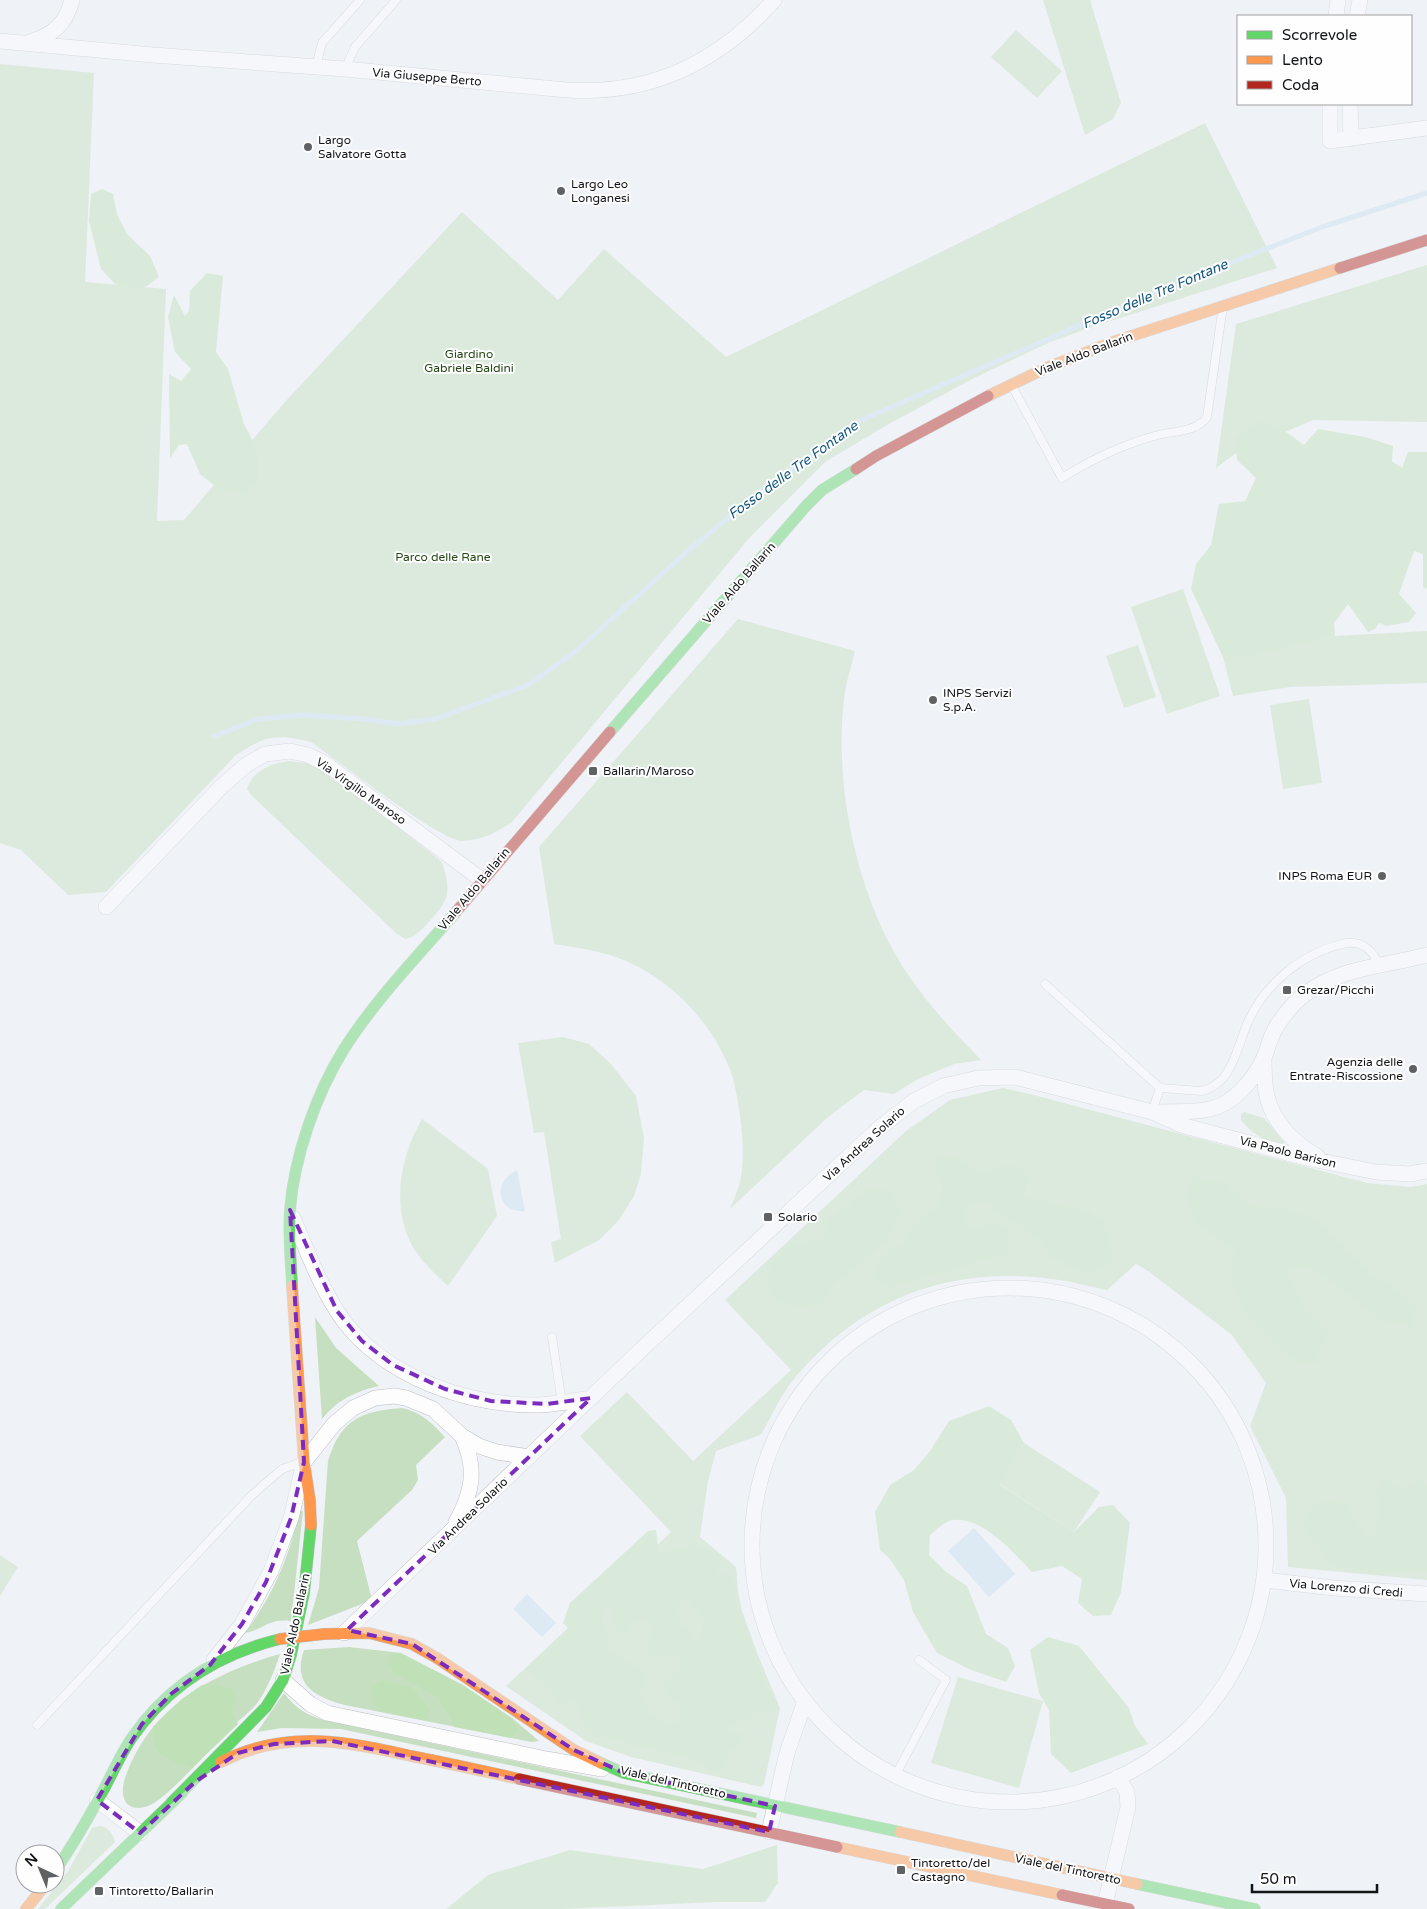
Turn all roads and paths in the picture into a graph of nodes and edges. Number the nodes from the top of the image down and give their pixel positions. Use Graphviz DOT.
graph roads {
  1 [pos="72,0"];
  2 [pos="360,0"];
  3 [pos="396,0"];
  4 [pos="774,0"];
  5 [pos="1338,0"];
  6 [pos="1360,0"];
  7 [pos="1336,15"];
  8 [pos="1358,15"];
  9 [pos="0,41"];
  10 [pos="22,44"];
  11 [pos="316,66"];
  12 [pos="345,69"];
  13 [pos="1330,105"];
  14 [pos="1350,105"];
  15 [pos="1427,128"];
  16 [pos="1351,138"];
  17 [pos="1427,240"];
  18 [pos="1224,304"];
  19 [pos="1012,384"];
  20 [pos="482,880"];
  21 [pos="106,907"];
  22 [pos="1427,955"];
  23 [pos="1380,966"];
  24 [pos="1045,984"];
  25 [pos="1264,1058"];
  26 [pos="1160,1088"];
  27 [pos="1152,1112"];
  28 [pos="1327,1162"];
  29 [pos="1427,1170"];
  30 [pos="290,1210"];
  31 [pos="552,1337"];
  32 [pos="591,1398"];
  33 [pos="562,1403"];
  34 [pos="462,1436"];
  35 [pos="529,1458"];
  36 [pos="304,1462"];
  37 [pos="449,1534"];
  38 [pos="1265,1580"];
  39 [pos="1427,1594"];
  40 [pos="344,1633"];
  41 [pos="918,1660"];
  42 [pos="210,1665"];
  43 [pos="283,1680"];
  44 [pos="804,1704"];
  45 [pos="37,1725"];
  46 [pos="624,1773"];
  47 [pos="1118,1777"];
  48 [pos="894,1778"];
  49 [pos="97,1800"];
  50 [pos="171,1803"];
  51 [pos="775,1806"];
  52 [pos="769,1832"];
  53 [pos="140,1833"];
  54 [pos="65,1854"];
  55 [pos="1111,1878"];
  56 [pos="38,1894"];
  57 [pos="1105,1904"];
  58 [pos="26,1909"];
  59 [pos="61,1909"];
  60 [pos="1129,1909"];
  61 [pos="1255,1909"];
  1 -- 10 [label="street"];
  2 -- 11 [label="lane"];
  3 -- 12 [label="lane"];
  4 -- 12 [label="street, Via Giuseppe Berto"];
  5 -- 7 [label="street"];
  6 -- 8 [label="street"];
  9 -- 10 [label="street, Via Giuseppe Berto"];
  10 -- 11 [label="street, Via Giuseppe Berto"];
  11 -- 12 [label="street, Via Giuseppe Berto"];
  13 -- 16 [label="street"];
  14 -- 16 [label="street"];
  15 -- 16 [label="street"];
  17 -- 18 [label="main road, Viale Aldo Ballarin"];
  18 -- 19 [label="main road, Viale Aldo Ballarin"];
  18 -- 19 [label="lane"];
  19 -- 20 [label="main road, Viale Aldo Ballarin"];
  20 -- 21 [label="street, Via Virgilio Maroso"];
  20 -- 30 [label="main road, Viale Aldo Ballarin"];
  22 -- 23 [label="street"];
  23 -- 25 [label="street"];
  23 -- 26 [label="lane"];
  24 -- 26 [label="lane"];
  25 -- 27 [label="street"];
  25 -- 28 [label="street"];
  26 -- 27 [label="lane"];
  27 -- 28 [label="street, Via Paolo Barison"];
  27 -- 32 [label="street, Via Andrea Solario"];
  28 -- 29 [label="street, Via Paolo Barison"];
  30 -- 33 [label="street"];
  30 -- 36 [label="main road, Viale Aldo Ballarin"];
  31 -- 33 [label="lane"];
  32 -- 33 [label="street"];
  32 -- 35 [label="street, Via Andrea Solario"];
  34 -- 35 [label="street, Viale Aldo Ballarin"];
  34 -- 36 [label="street, Viale Aldo Ballarin"];
  34 -- 37 [label="street, Viale Aldo Ballarin"];
  35 -- 37 [label="street, Via Andrea Solario"];
  36 -- 42 [label="street, Viale Aldo Ballarin"];
  36 -- 43 [label="main road, Viale Aldo Ballarin"];
  36 -- 45 [label="lane"];
  37 -- 40 [label="street, Via Andrea Solario"];
  38 -- 39 [label="street, Via Lorenzo di Credi"];
  38 -- 44 [label="street"];
  38 -- 47 [label="street"];
  40 -- 42 [label="main road, Viale del Tintoretto, bridge"];
  40 -- 46 [label="main road, Viale del Tintoretto"];
  41 -- 48 [label="lane"];
  42 -- 49 [label="main road, Viale del Tintoretto"];
  43 -- 46 [label="street"];
  43 -- 50 [label="main road, Viale Aldo Ballarin"];
  44 -- 48 [label="street"];
  44 -- 51 [label="street"];
  46 -- 51 [label="main road, Viale del Tintoretto"];
  47 -- 48 [label="street"];
  47 -- 55 [label="street"];
  49 -- 53 [label="street"];
  49 -- 54 [label="main road, Viale del Tintoretto"];
  50 -- 52 [label="main road"];
  50 -- 53 [label="main road"];
  51 -- 52 [label="street"];
  51 -- 55 [label="main road, Viale del Tintoretto"];
  52 -- 57 [label="main road"];
  53 -- 59 [label="main road"];
  55 -- 57 [label="street"];
  55 -- 61 [label="main road, Viale del Tintoretto"];
  56 -- 58 [label="main road"];
  57 -- 60 [label="main road"];
}
